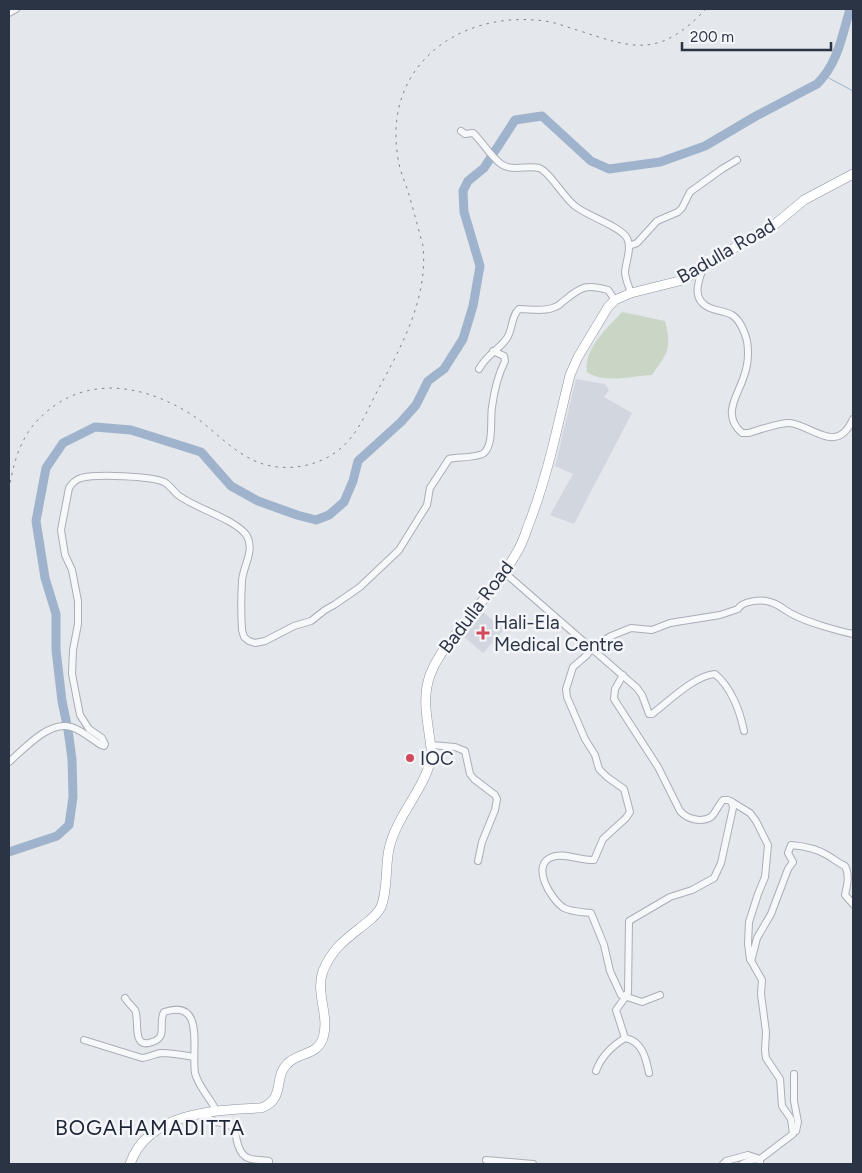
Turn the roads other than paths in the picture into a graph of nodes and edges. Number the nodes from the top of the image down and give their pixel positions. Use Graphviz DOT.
graph roads {
  1 [pos="16,9"];
  2 [pos="9,13"];
  3 [pos="460,131"];
  4 [pos="737,160"];
  5 [pos="853,174"];
  6 [pos="629,246"];
  7 [pos="703,268"];
  8 [pos="631,294"];
  9 [pos="615,300"];
  10 [pos="494,351"];
  11 [pos="479,369"];
  12 [pos="853,420"];
  13 [pos="505,573"];
  14 [pos="853,634"];
  15 [pos="592,647"];
  16 [pos="623,675"];
  17 [pos="744,731"];
  18 [pos="431,745"];
  19 [pos="9,762"];
  20 [pos="732,802"];
  21 [pos="478,861"];
  22 [pos="853,904"];
  23 [pos="750,959"];
  24 [pos="660,995"];
  25 [pos="624,996"];
  26 [pos="125,998"];
  27 [pos="625,1038"];
  28 [pos="84,1040"];
  29 [pos="194,1057"];
  30 [pos="596,1071"];
  31 [pos="649,1073"];
  32 [pos="794,1074"];
  33 [pos="216,1110"];
  34 [pos="199,1113"];
  35 [pos="793,1134"];
  36 [pos="486,1160"];
  37 [pos="760,1162"];
  38 [pos="130,1164"];
  39 [pos="269,1164"];
  40 [pos="534,1164"];
  41 [pos="723,1164"];
  42 [pos="742,1164"];
  1 -- 2 [label="street"];
  3 -- 6 [label="street"];
  4 -- 6 [label="street"];
  5 -- 7 [label="highway, Badulla Road"];
  6 -- 8 [label="street"];
  7 -- 8 [label="highway, Badulla Road"];
  7 -- 12 [label="street"];
  8 -- 9 [label="highway, Badulla Road"];
  9 -- 10 [label="street"];
  9 -- 13 [label="highway, Badulla Road"];
  10 -- 11 [label="street"];
  10 -- 19 [label="street"];
  13 -- 15 [label="street"];
  13 -- 18 [label="highway, Badulla Road"];
  14 -- 15 [label="street"];
  15 -- 16 [label="street"];
  15 -- 25 [label="street"];
  16 -- 17 [label="street"];
  16 -- 20 [label="street"];
  18 -- 21 [label="street"];
  18 -- 33 [label="highway, Badulla Road"];
  20 -- 23 [label="street"];
  20 -- 25 [label="street"];
  22 -- 23 [label="street"];
  23 -- 35 [label="street"];
  24 -- 25 [label="street"];
  25 -- 27 [label="street"];
  26 -- 29 [label="street"];
  27 -- 30 [label="street"];
  27 -- 31 [label="street"];
  28 -- 29 [label="street"];
  29 -- 33 [label="street"];
  32 -- 35 [label="street"];
  33 -- 34 [label="highway, Badulla Road"];
  34 -- 38 [label="highway, Badulla Road"];
  34 -- 39 [label="street"];
  35 -- 37 [label="street"];
  36 -- 40 [label="street"];
  37 -- 41 [label="street"];
  37 -- 42 [label="street"];
}
